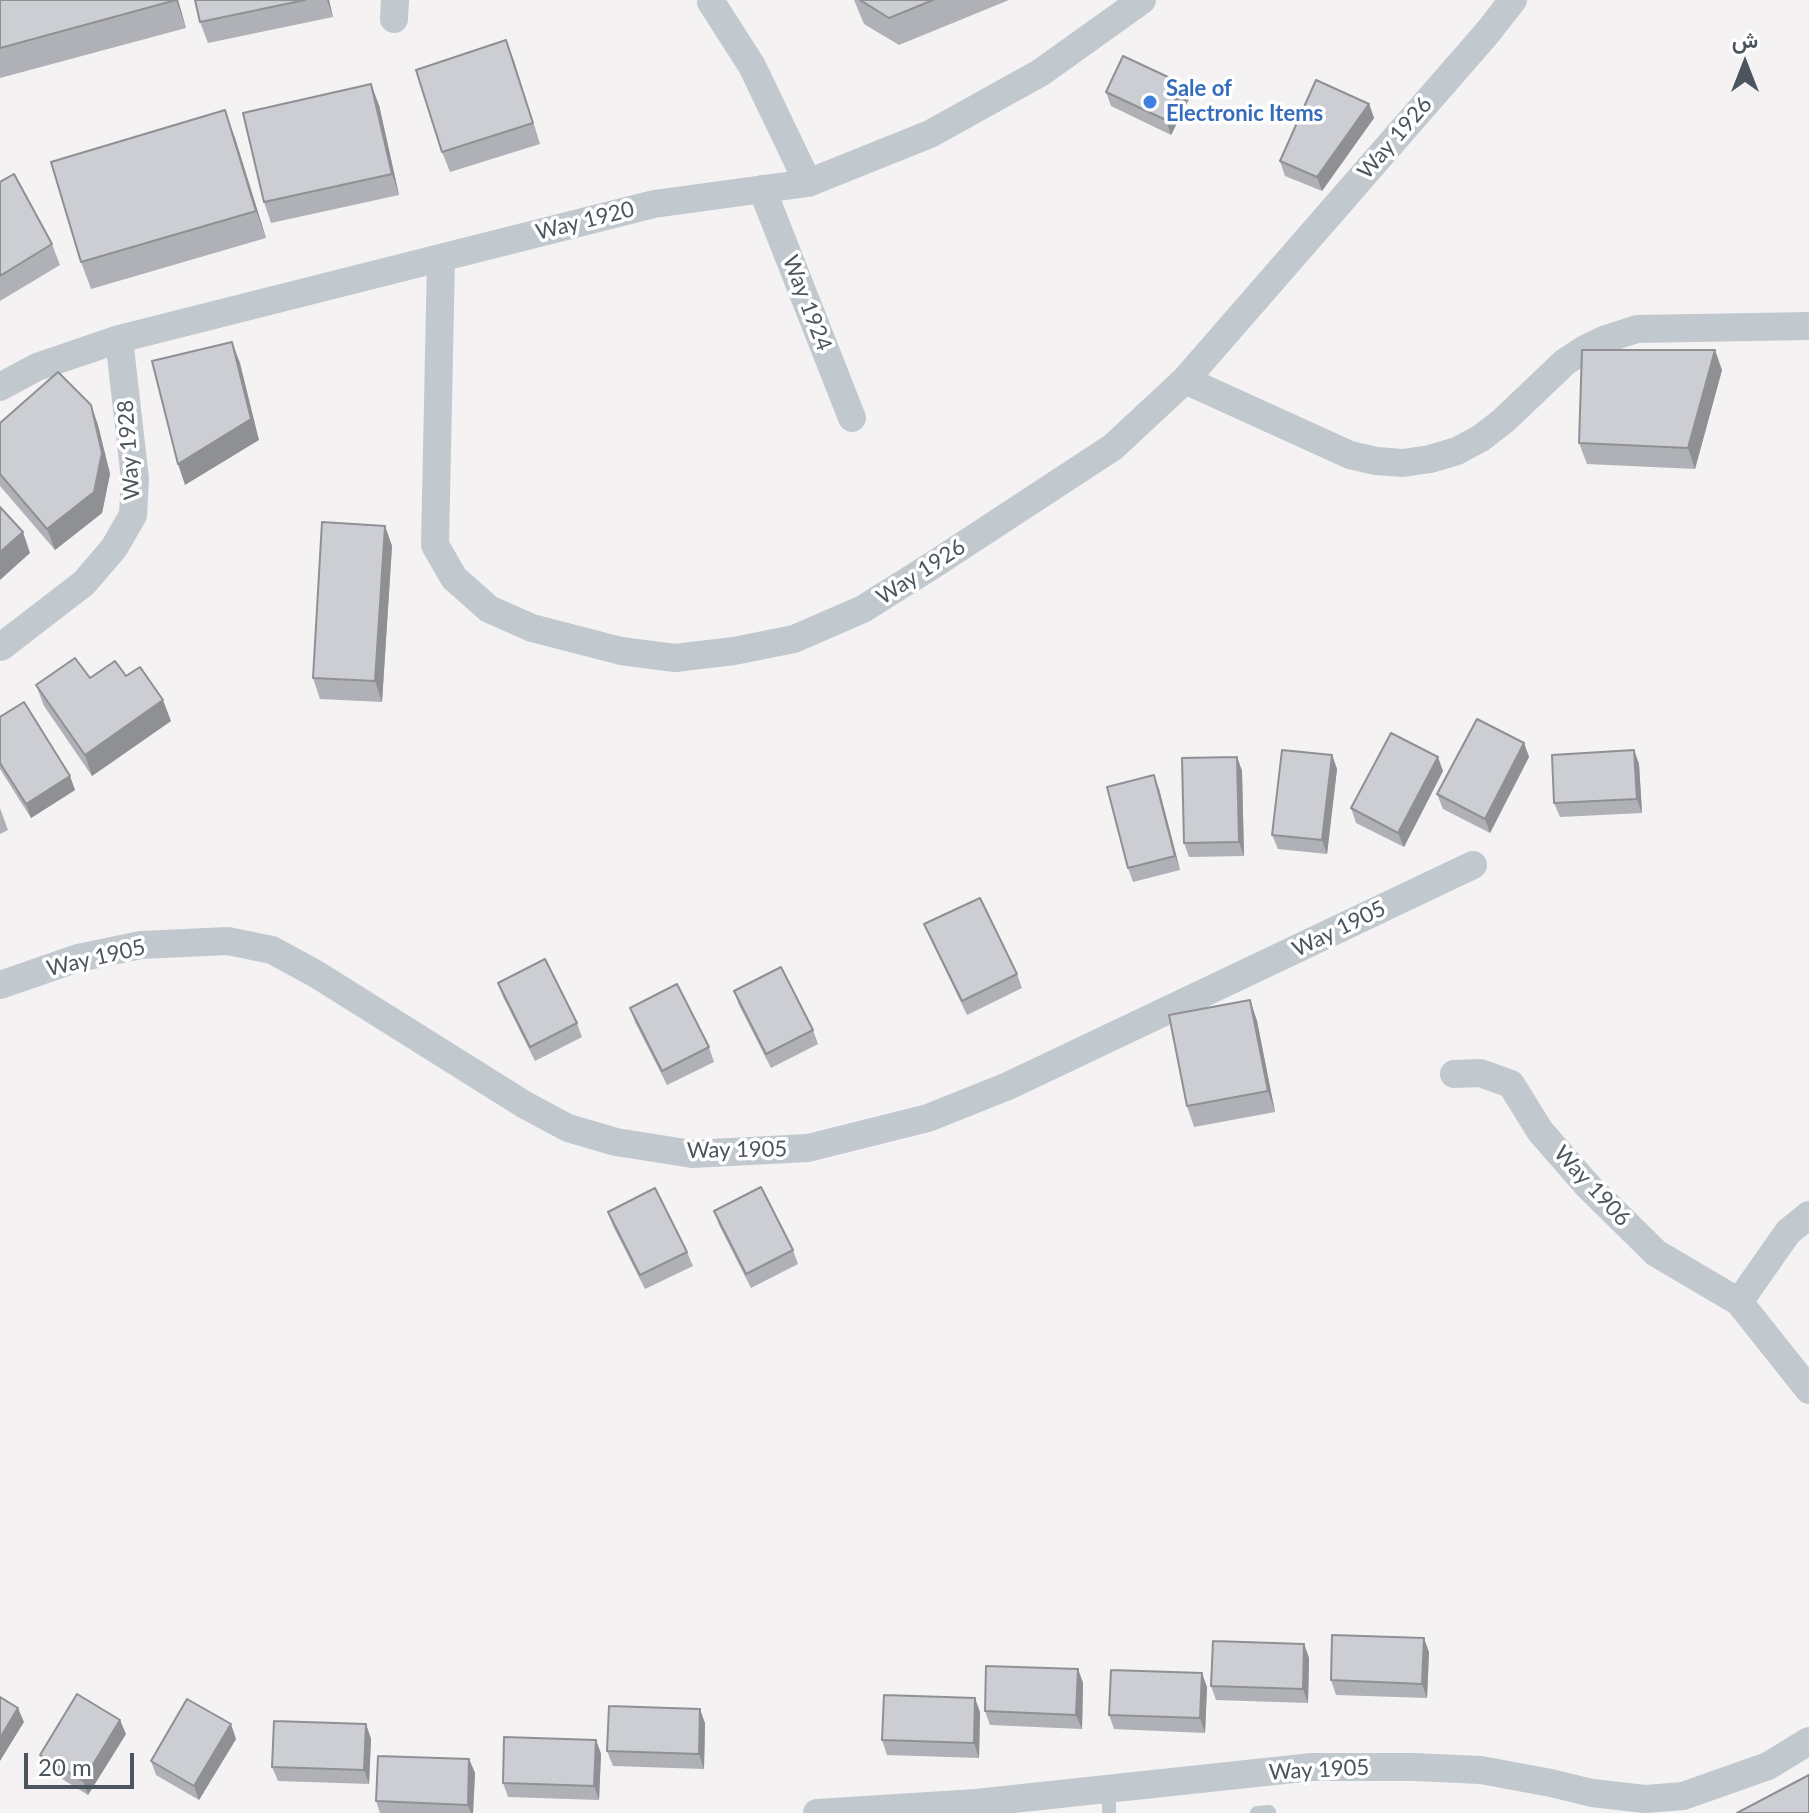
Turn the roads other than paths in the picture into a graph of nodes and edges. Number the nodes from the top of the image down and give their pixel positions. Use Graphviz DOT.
graph roads {
  1 [pos="1142,0"];
  2 [pos="1513,0"];
  3 [pos="711,2"];
  4 [pos="808,183"];
  5 [pos="762,189"];
  6 [pos="441,258"];
  7 [pos="1809,326"];
  8 [pos="119,339"];
  9 [pos="1185,380"];
  10 [pos="0,387"];
  11 [pos="852,418"];
  12 [pos="1,647"];
  13 [pos="1473,865"];
  14 [pos="0,985"];
  15 [pos="1454,1074"];
  16 [pos="1809,1215"];
  17 [pos="1739,1302"];
  18 [pos="1809,1390"];
  19 [pos="1809,1741"];
  20 [pos="1109,1801"];
  21 [pos="1269,1812"];
  22 [pos="817,1813"];
  23 [pos="1257,1813"];
  1 -- 4 [label="street, Way 1920"];
  2 -- 9 [label="street, Way 1926"];
  3 -- 4 [label="street"];
  4 -- 5 [label="street, Way 1920"];
  5 -- 6 [label="street, Way 1920"];
  5 -- 11 [label="street, Way 1924"];
  6 -- 8 [label="street, Way 1920"];
  6 -- 9 [label="street, Way 1926"];
  7 -- 9 [label="street"];
  8 -- 10 [label="street, Way 1920"];
  8 -- 12 [label="street, Way 1928"];
  13 -- 14 [label="street, Way 1905"];
  15 -- 17 [label="street, Way 1906"];
  16 -- 17 [label="street"];
  17 -- 18 [label="street, Way 1906"];
  19 -- 20 [label="street, Way 1905"];
  20 -- 22 [label="street, Way 1905"];
  21 -- 23 [label="lane"];
}
